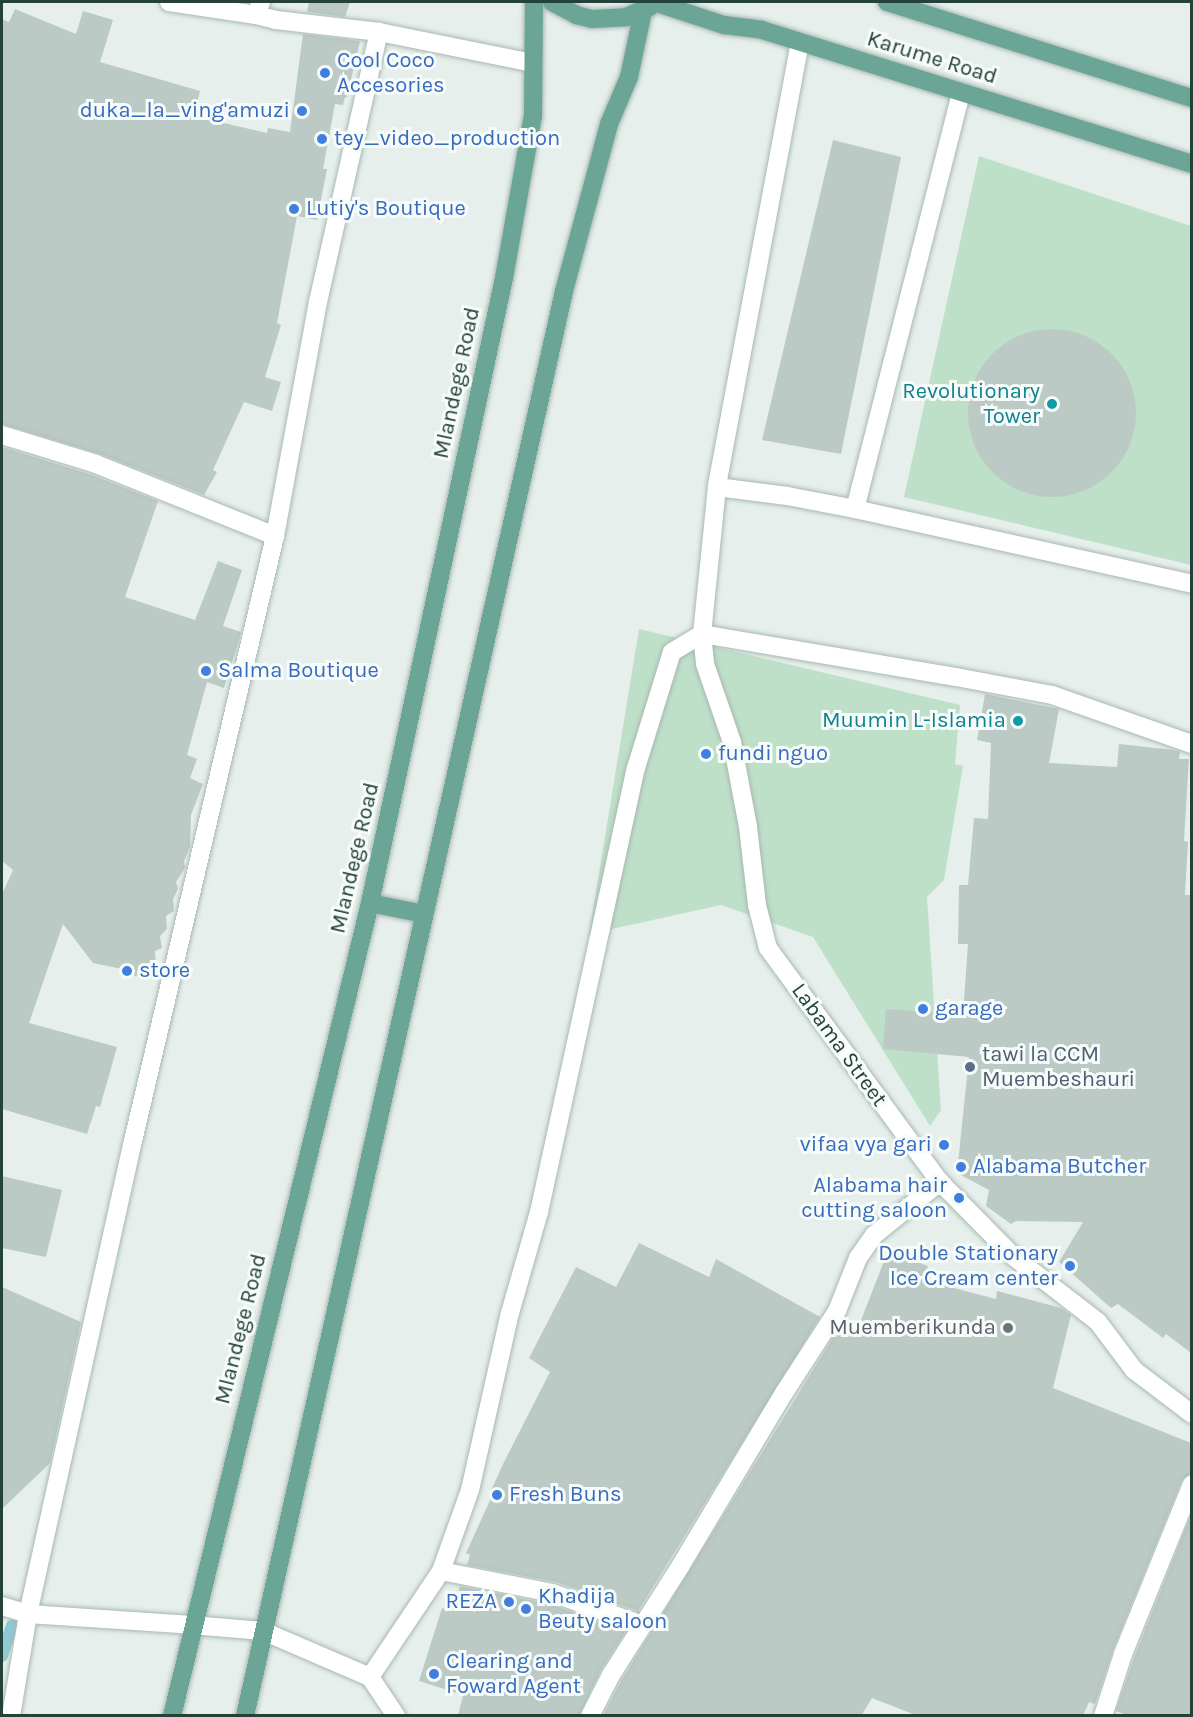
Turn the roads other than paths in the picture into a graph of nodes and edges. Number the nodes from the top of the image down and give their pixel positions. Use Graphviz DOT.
graph roads {
  1 [pos="169,2"];
  2 [pos="534,2"];
  3 [pos="552,2"];
  4 [pos="887,2"];
  5 [pos="653,5"];
  6 [pos="258,8"];
  7 [pos="380,32"];
  8 [pos="800,42"];
  9 [pos="533,63"];
  10 [pos="962,92"];
  11 [pos="1191,98"];
  12 [pos="1191,164"];
  13 [pos="2,435"];
  14 [pos="717,487"];
  15 [pos="855,509"];
  16 [pos="275,537"];
  17 [pos="1191,584"];
  18 [pos="702,633"];
  19 [pos="1191,744"];
  20 [pos="370,903"];
  21 [pos="424,914"];
  22 [pos="940,1182"];
  23 [pos="1191,1414"];
  24 [pos="1191,1484"];
  25 [pos="441,1571"];
  26 [pos="2,1606"];
  27 [pos="28,1614"];
  28 [pos="192,1625"];
  29 [pos="643,1625"];
  30 [pos="263,1631"];
  31 [pos="370,1677"];
  32 [pos="11,1716"];
  33 [pos="172,1716"];
  34 [pos="245,1716"];
  35 [pos="396,1716"];
  36 [pos="590,1716"];
  37 [pos="1103,1716"];
  1 -- 6 [label="street"];
  2 -- 9 [label="main road, Mlandege Road"];
  3 -- 5 [label="main road"];
  4 -- 11 [label="main road, Karume Road"];
  5 -- 8 [label="main road, Karume Road"];
  5 -- 21 [label="main road"];
  6 -- 7 [label="street"];
  7 -- 9 [label="street"];
  7 -- 16 [label="street"];
  8 -- 10 [label="main road, Karume Road"];
  8 -- 14 [label="street, Labama Street"];
  9 -- 20 [label="main road, Mlandege Road"];
  10 -- 12 [label="main road, Karume Road"];
  10 -- 15 [label="street"];
  13 -- 16 [label="street"];
  14 -- 15 [label="street"];
  14 -- 18 [label="street, Labama Street"];
  15 -- 17 [label="street"];
  16 -- 27 [label="street"];
  18 -- 19 [label="street"];
  18 -- 22 [label="street, Labama Street"];
  18 -- 25 [label="street"];
  20 -- 21 [label="main road"];
  20 -- 28 [label="main road, Mlandege Road"];
  21 -- 30 [label="main road"];
  22 -- 23 [label="street, Labama Street"];
  22 -- 29 [label="street"];
  24 -- 37 [label="street"];
  25 -- 29 [label="street"];
  25 -- 31 [label="street"];
  26 -- 27 [label="street"];
  27 -- 28 [label="street"];
  27 -- 32 [label="street"];
  28 -- 30 [label="street"];
  28 -- 33 [label="main road, Mlandege Road"];
  29 -- 36 [label="street"];
  30 -- 31 [label="street"];
  30 -- 34 [label="main road"];
  31 -- 35 [label="street"];
}
